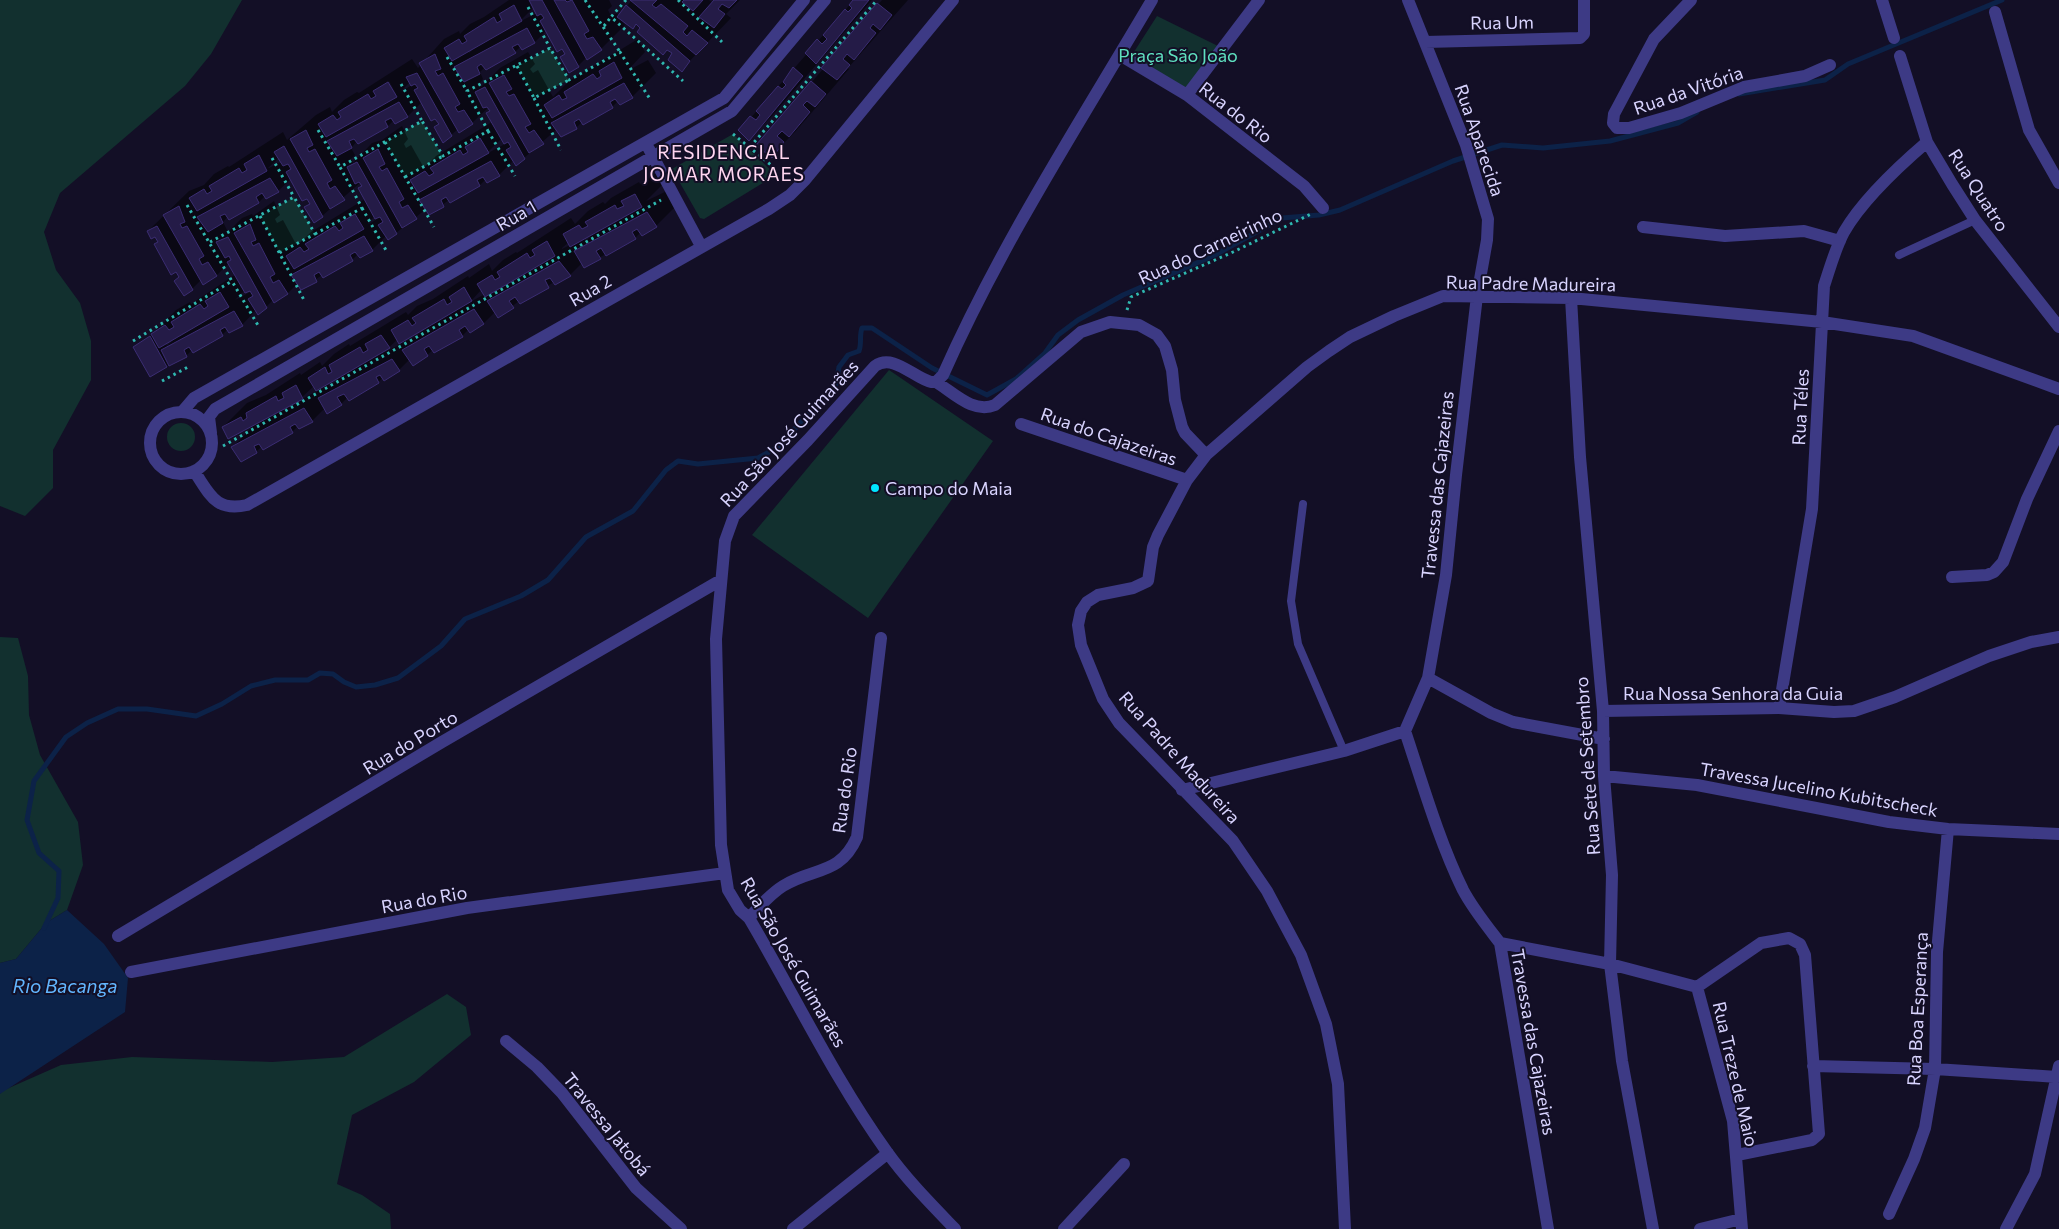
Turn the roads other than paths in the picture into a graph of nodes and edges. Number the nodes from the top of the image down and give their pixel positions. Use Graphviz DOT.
graph roads {
  1 [pos="804,0"];
  2 [pos="825,0"];
  3 [pos="953,0"];
  4 [pos="1152,0"];
  5 [pos="1259,0"];
  6 [pos="1408,0"];
  7 [pos="1584,0"];
  8 [pos="1691,0"];
  9 [pos="1882,0"];
  10 [pos="1995,12"];
  11 [pos="1894,38"];
  12 [pos="1425,42"];
  13 [pos="1120,55"];
  14 [pos="1900,56"];
  15 [pos="1830,64"];
  16 [pos="1187,96"];
  17 [pos="1927,142"];
  18 [pos="646,144"];
  19 [pos="653,156"];
  20 [pos="2059,183"];
  21 [pos="1322,208"];
  22 [pos="1975,220"];
  23 [pos="1643,227"];
  24 [pos="1840,241"];
  25 [pos="701,246"];
  26 [pos="1899,255"];
  27 [pos="1477,296"];
  28 [pos="1571,298"];
  29 [pos="1822,322"];
  30 [pos="2059,327"];
  31 [pos="942,374"];
  32 [pos="2059,390"];
  33 [pos="182,412"];
  34 [pos="1021,424"];
  35 [pos="2059,431"];
  36 [pos="211,433"];
  37 [pos="1206,455"];
  38 [pos="194,471"];
  39 [pos="1187,480"];
  40 [pos="1303,504"];
  41 [pos="1952,577"];
  42 [pos="721,580"];
  43 [pos="2059,637"];
  44 [pos="881,638"];
  45 [pos="1428,678"];
  46 [pos="1779,708"];
  47 [pos="1603,711"];
  48 [pos="1405,731"];
  49 [pos="1604,739"];
  50 [pos="1344,751"];
  51 [pos="1604,776"];
  52 [pos="1182,790"];
  53 [pos="1948,829"];
  54 [pos="2059,834"];
  55 [pos="725,873"];
  56 [pos="749,918"];
  57 [pos="118,936"];
  58 [pos="1500,943"];
  59 [pos="1610,964"];
  60 [pos="131,972"];
  61 [pos="1698,987"];
  62 [pos="506,1041"];
  63 [pos="1813,1066"];
  64 [pos="1935,1069"];
  65 [pos="2058,1071"];
  66 [pos="888,1153"];
  67 [pos="1738,1155"];
  68 [pos="1124,1164"];
  69 [pos="1888,1214"];
  70 [pos="1742,1224"];
  71 [pos="681,1229"];
  72 [pos="793,1229"];
  73 [pos="955,1229"];
  74 [pos="1064,1229"];
  75 [pos="1345,1229"];
  76 [pos="1548,1229"];
  77 [pos="1653,1229"];
  78 [pos="1700,1229"];
  79 [pos="2006,1229"];
  1 -- 18 [label="street, Rua 1"];
  2 -- 19 [label="street, Rua 1"];
  3 -- 25 [label="street, Rua 2"];
  4 -- 13 [label="street"];
  5 -- 16 [label="street"];
  6 -- 12 [label="street, Rua Aparecida"];
  7 -- 12 [label="street, Rua Um"];
  8 -- 15 [label="street, Rua da Vitória"];
  9 -- 11 [label="street"];
  10 -- 20 [label="street"];
  12 -- 27 [label="street, Rua Aparecida"];
  13 -- 16 [label="street, Rua do Rio"];
  13 -- 31 [label="street"];
  14 -- 17 [label="street, Rua Quatro"];
  16 -- 21 [label="street, Rua do Rio"];
  17 -- 22 [label="street, Rua Quatro"];
  17 -- 24 [label="street, Rua Téles"];
  18 -- 19 [label="street"];
  18 -- 33 [label="street, Rua 1"];
  19 -- 25 [label="street"];
  19 -- 36 [label="street, Rua 1"];
  22 -- 26 [label="lane"];
  22 -- 30 [label="street, Rua Quatro"];
  23 -- 24 [label="street"];
  24 -- 29 [label="street, Rua Téles"];
  25 -- 38 [label="street, Rua 2"];
  27 -- 28 [label="street, Rua Padre Madureira"];
  27 -- 37 [label="street, Rua Padre Madureira"];
  27 -- 45 [label="street, Travessa das Cajazeiras"];
  28 -- 29 [label="street, Rua Padre Madureira"];
  28 -- 47 [label="street, Rua Sete de Setembro"];
  29 -- 32 [label="street, Rua Padre Madureira"];
  29 -- 46 [label="street, Rua Téles"];
  31 -- 37 [label="street"];
  31 -- 42 [label="street, Rua São José Guimarães"];
  33 -- 36 [label="street"];
  33 -- 38 [label="street, Rua 1"];
  34 -- 39 [label="street, Rua do Cajazeiras"];
  35 -- 41 [label="street"];
  36 -- 38 [label="street, Rua 1"];
  37 -- 39 [label="street, Rua Padre Madureira"];
  39 -- 52 [label="street, Rua Padre Madureira"];
  40 -- 50 [label="lane"];
  42 -- 55 [label="street, Rua São José Guimarães"];
  42 -- 57 [label="street, Rua do Porto"];
  43 -- 46 [label="street, Rua Nossa Senhora da Guia"];
  44 -- 56 [label="street, Rua do Rio"];
  45 -- 48 [label="street, Travessa das Cajazeiras"];
  45 -- 49 [label="street"];
  46 -- 47 [label="street, Rua Nossa Senhora da Guia"];
  47 -- 49 [label="street, Rua Sete de Setembro"];
  48 -- 50 [label="street"];
  48 -- 58 [label="street, Travessa das Cajazeiras"];
  49 -- 51 [label="street, Rua Sete de Setembro"];
  50 -- 52 [label="street"];
  51 -- 53 [label="street, Travessa Jucelino Kubitscheck"];
  51 -- 59 [label="street, Rua Sete de Setembro"];
  52 -- 75 [label="street, Rua Padre Madureira"];
  53 -- 54 [label="street, Travessa Jucelino Kubitscheck"];
  53 -- 64 [label="street, Rua Boa Esperança"];
  55 -- 56 [label="street, Rua São José Guimarães"];
  55 -- 60 [label="street, Rua do Rio"];
  56 -- 66 [label="street, Rua São José Guimarães"];
  58 -- 59 [label="street, Rua Treze de Maio"];
  58 -- 76 [label="street, Travessa das Cajazeiras"];
  59 -- 61 [label="street, Rua Treze de Maio"];
  59 -- 77 [label="street, Rua Sete de Setembro"];
  61 -- 63 [label="street, Rua Treze de Maio"];
  61 -- 67 [label="street, Rua Treze de Maio"];
  62 -- 71 [label="street, Travessa Jatobá"];
  63 -- 64 [label="street"];
  63 -- 67 [label="street"];
  64 -- 65 [label="street"];
  64 -- 69 [label="street, Rua Boa Esperança"];
  65 -- 79 [label="street"];
  66 -- 72 [label="street"];
  66 -- 73 [label="street, Rua São José Guimarães"];
  67 -- 70 [label="street, Rua Treze de Maio"];
  68 -- 74 [label="street"];
  70 -- 78 [label="street"];
}
